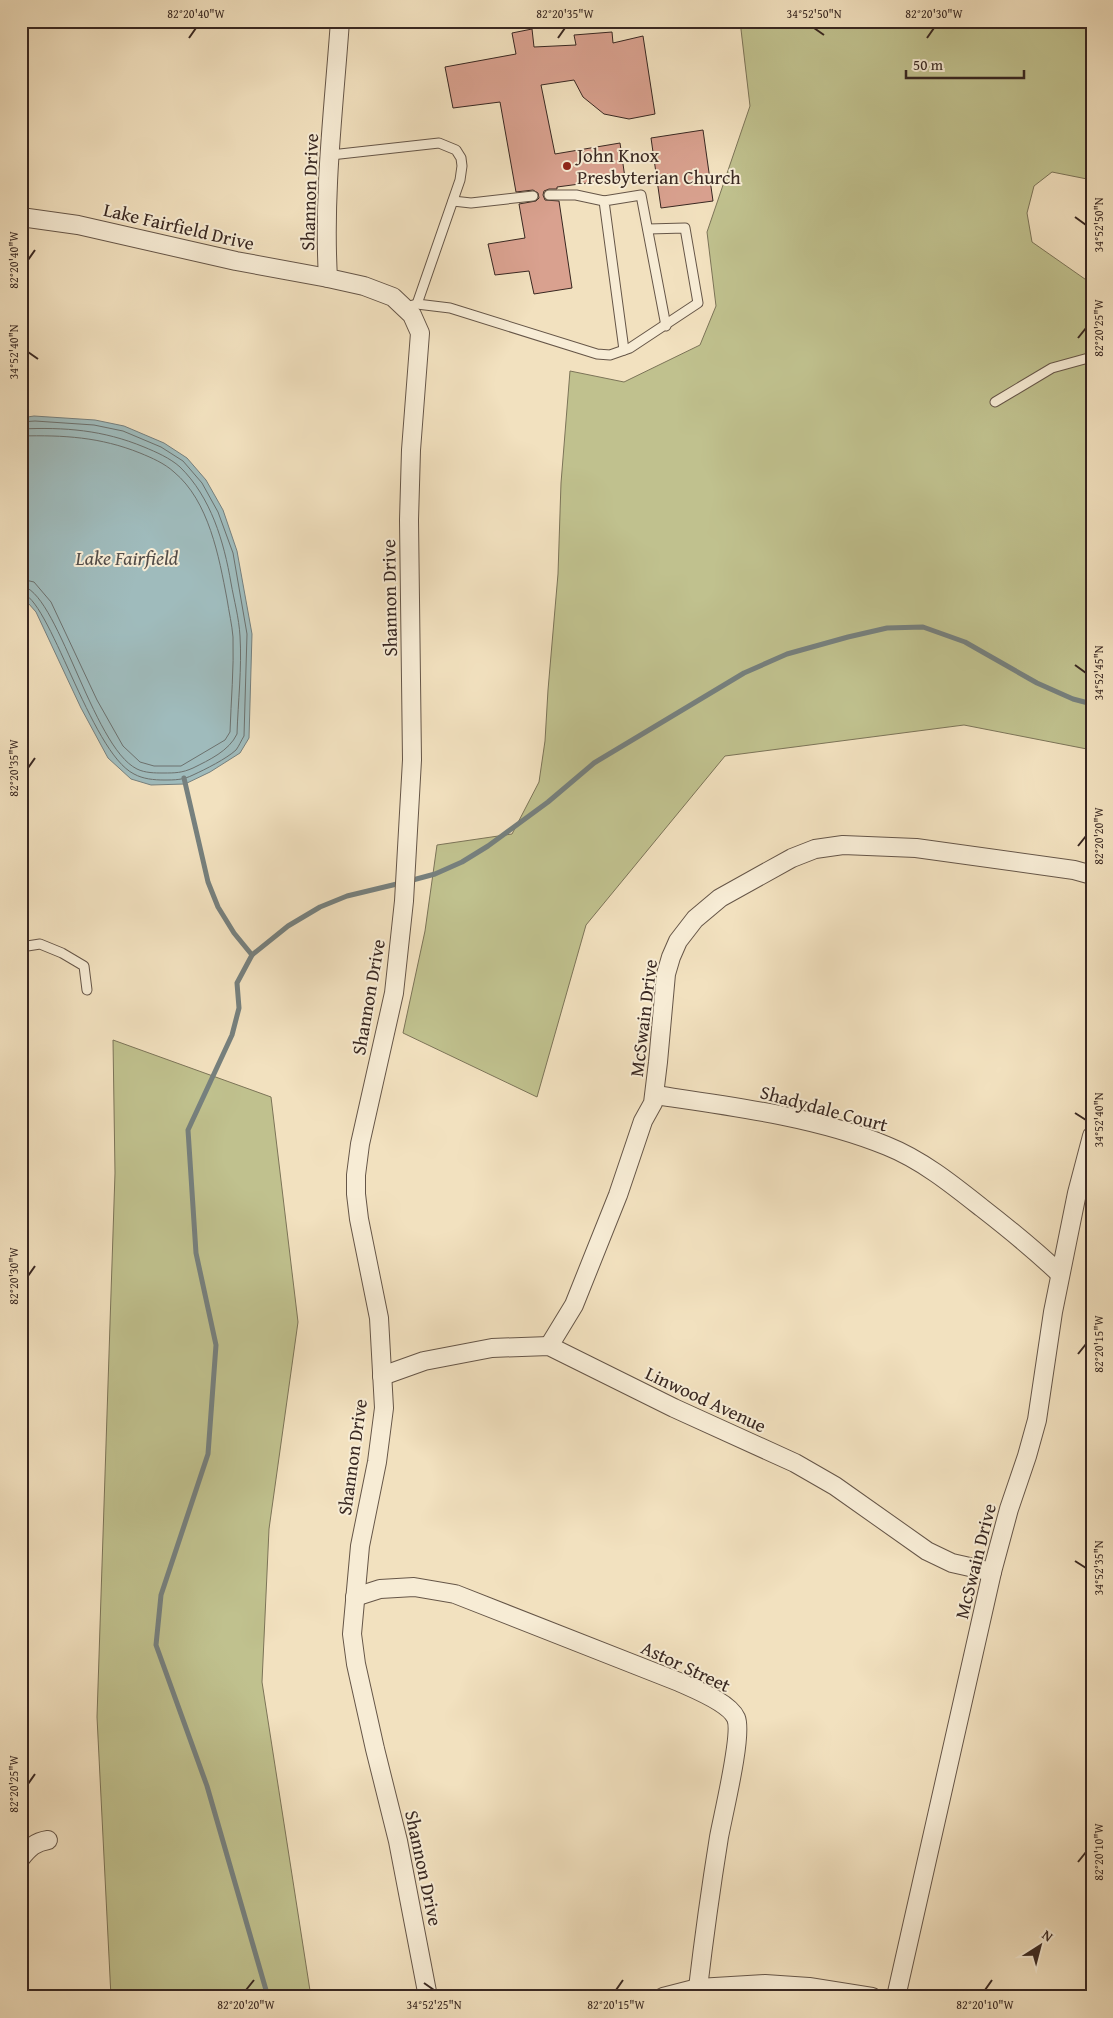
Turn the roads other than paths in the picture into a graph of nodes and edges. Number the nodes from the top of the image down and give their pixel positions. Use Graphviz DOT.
graph roads {
  1 [pos="340,21"];
  2 [pos="331,156"];
  3 [pos="549,195"];
  4 [pos="533,196"];
  5 [pos="453,201"];
  6 [pos="604,201"];
  7 [pos="21,218"];
  8 [pos="648,229"];
  9 [pos="328,278"];
  10 [pos="411,305"];
  11 [pos="666,326"];
  12 [pos="624,350"];
  13 [pos="1092,358"];
  14 [pos="994,402"];
  15 [pos="1092,875"];
  16 [pos="21,947"];
  17 [pos="87,990"];
  18 [pos="654,1094"];
  19 [pos="1092,1136"];
  20 [pos="1060,1274"];
  21 [pos="549,1346"];
  22 [pos="382,1376"];
  23 [pos="992,1572"];
  24 [pos="355,1597"];
  25 [pos="48,1840"];
  26 [pos="21,1858"];
  27 [pos="698,1988"];
  28 [pos="428,1997"];
  29 [pos="663,1997"];
  30 [pos="872,1997"];
  31 [pos="896,1997"];
  1 -- 2 [label="street, Shannon Drive"];
  2 -- 5 [label="lane"];
  2 -- 9 [label="street, Shannon Drive"];
  3 -- 6 [label="lane"];
  4 -- 5 [label="lane"];
  5 -- 10 [label="lane"];
  6 -- 8 [label="lane"];
  6 -- 12 [label="lane"];
  7 -- 9 [label="street, Lake Fairfield Drive"];
  8 -- 11 [label="lane"];
  8 -- 11 [label="lane"];
  9 -- 10 [label="street, Shannon Drive"];
  10 -- 12 [label="lane"];
  10 -- 22 [label="street, Shannon Drive"];
  11 -- 12 [label="lane"];
  13 -- 14 [label="lane"];
  15 -- 18 [label="street, McSwain Drive"];
  16 -- 17 [label="lane"];
  18 -- 20 [label="street, Shadydale Court"];
  18 -- 21 [label="street, McSwain Drive"];
  19 -- 20 [label="street, McSwain Drive"];
  20 -- 23 [label="street, McSwain Drive"];
  21 -- 22 [label="street, Linwood Avenue"];
  21 -- 23 [label="street, Linwood Avenue"];
  22 -- 24 [label="street, Shannon Drive"];
  23 -- 31 [label="street, McSwain Drive"];
  24 -- 27 [label="street, Astor Street"];
  24 -- 28 [label="street, Shannon Drive"];
  25 -- 26 [label="street"];
  27 -- 29 [label="street"];
  27 -- 30 [label="street"];
}
